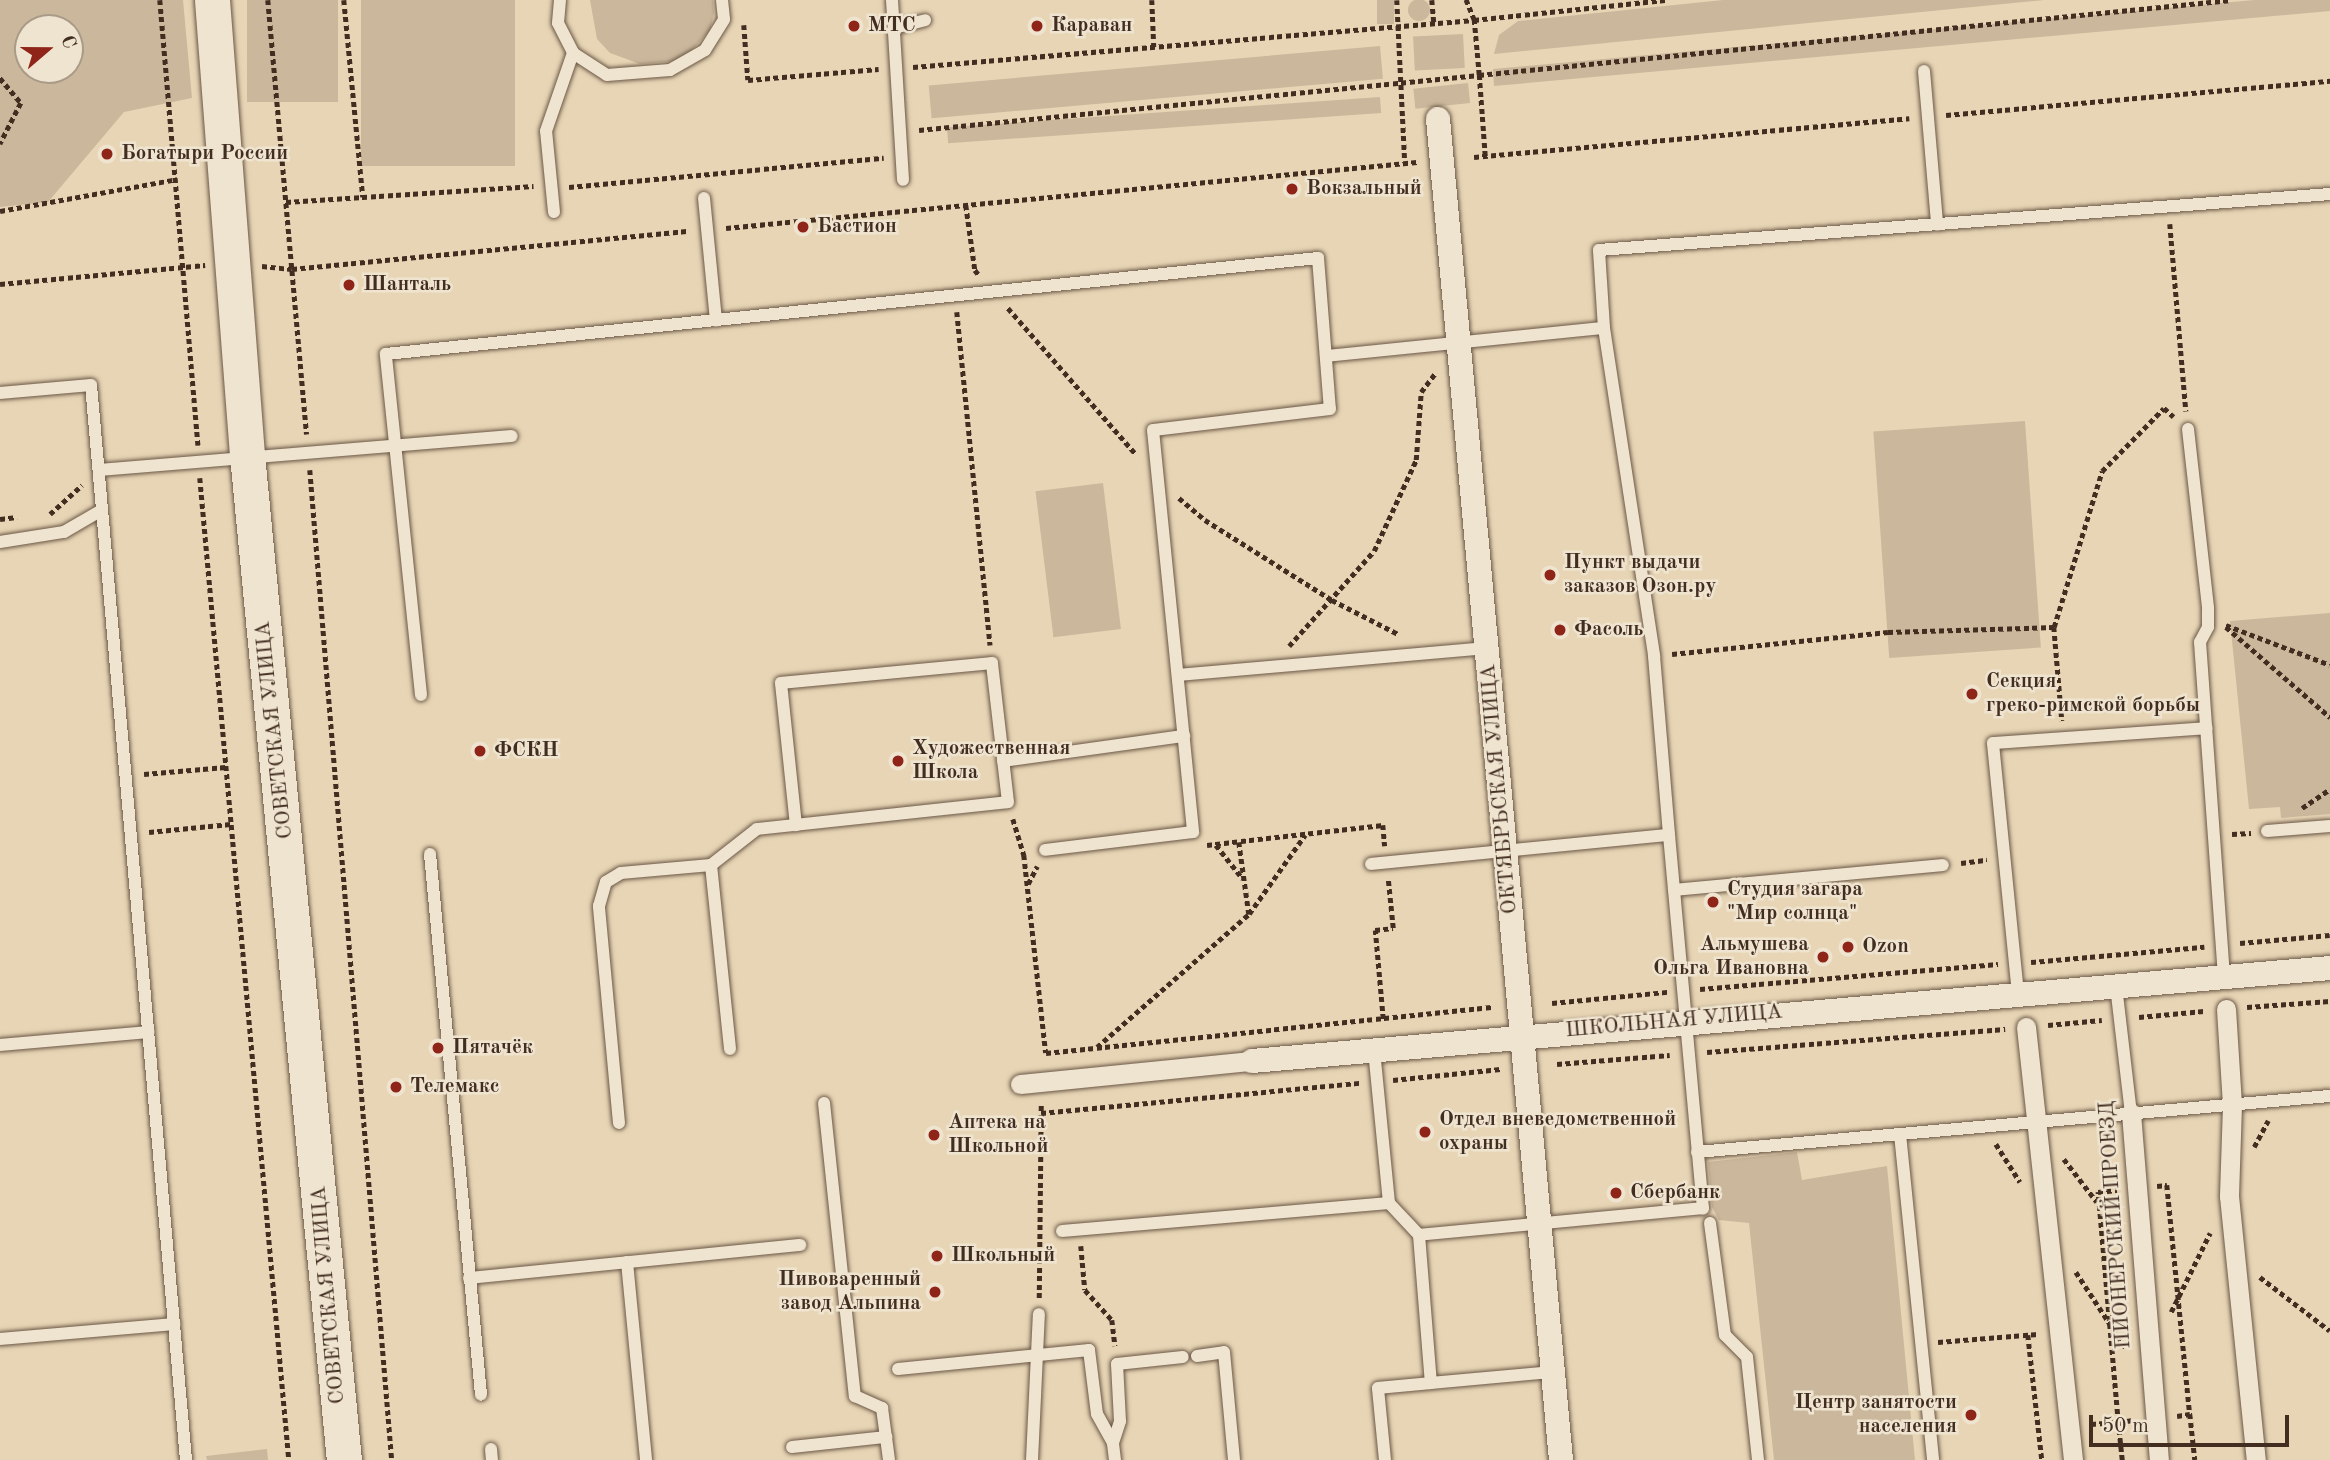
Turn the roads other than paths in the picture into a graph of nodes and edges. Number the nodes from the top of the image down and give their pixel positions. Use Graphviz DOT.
graph roads {
  1 [pos="212,0"];
  2 [pos="560,0"];
  3 [pos="722,0"];
  4 [pos="892,0"];
  5 [pos="925,20"];
  6 [pos="894,28"];
  7 [pos="573,53"];
  8 [pos="1924,71"];
  9 [pos="1438,119"];
  10 [pos="903,180"];
  11 [pos="2330,194"];
  12 [pos="704,198"];
  13 [pos="554,212"];
  14 [pos="1937,224"];
  15 [pos="716,320"];
  16 [pos="1604,328"];
  17 [pos="1459,345"];
  18 [pos="1326,356"];
  19 [pos="0,393"];
  20 [pos="2188,429"];
  21 [pos="512,436"];
  22 [pos="395,442"];
  23 [pos="247,455"];
  24 [pos="99,470"];
  25 [pos="102,510"];
  26 [pos="0,542"];
  27 [pos="1487,648"];
  28 [pos="1178,675"];
  29 [pos="421,695"];
  30 [pos="2206,728"];
  31 [pos="1184,736"];
  32 [pos="1003,761"];
  33 [pos="796,825"];
  34 [pos="2330,826"];
  35 [pos="2267,831"];
  36 [pos="1669,835"];
  37 [pos="1045,850"];
  38 [pos="1506,851"];
  39 [pos="430,854"];
  40 [pos="1371,864"];
  41 [pos="711,865"];
  42 [pos="1943,865"];
  43 [pos="1674,890"];
  44 [pos="2330,968"];
  45 [pos="2224,976"];
  46 [pos="2116,986"];
  47 [pos="2018,994"];
  48 [pos="2226,1009"];
  49 [pos="1686,1021"];
  50 [pos="2026,1027"];
  51 [pos="148,1032"];
  52 [pos="1522,1034"];
  53 [pos="0,1045"];
  54 [pos="730,1049"];
  55 [pos="1374,1049"];
  56 [pos="1252,1061"];
  57 [pos="1020,1084"];
  58 [pos="2330,1096"];
  59 [pos="824,1103"];
  60 [pos="2232,1105"];
  61 [pos="2131,1113"];
  62 [pos="2036,1122"];
  63 [pos="619,1123"];
  64 [pos="1900,1134"];
  65 [pos="1698,1152"];
  66 [pos="1389,1203"];
  67 [pos="1710,1223"];
  68 [pos="1540,1224"];
  69 [pos="1062,1231"];
  70 [pos="1419,1235"];
  71 [pos="800,1245"];
  72 [pos="627,1262"];
  73 [pos="469,1278"];
  74 [pos="1039,1314"];
  75 [pos="174,1324"];
  76 [pos="0,1339"];
  77 [pos="1037,1355"];
  78 [pos="1198,1356"];
  79 [pos="1183,1357"];
  80 [pos="898,1369"];
  81 [pos="1553,1373"];
  82 [pos="1432,1382"];
  83 [pos="481,1395"];
  84 [pos="886,1437"];
  85 [pos="1113,1443"];
  86 [pos="792,1447"];
  87 [pos="186,1460"];
  88 [pos="344,1460"];
  89 [pos="646,1460"];
  90 [pos="888,1460"];
  91 [pos="1032,1460"];
  92 [pos="1115,1460"];
  93 [pos="1234,1460"];
  94 [pos="1385,1460"];
  95 [pos="1561,1460"];
  96 [pos="1758,1460"];
  97 [pos="1933,1460"];
  98 [pos="2073,1460"];
  99 [pos="2159,1460"];
  100 [pos="2256,1460"];
  1 -- 23 [label="main road, СОВЕТСКАЯ УЛИЦА"];
  2 -- 7 [label="lane"];
  3 -- 7 [label="lane"];
  4 -- 6 [label="lane"];
  5 -- 6 [label="lane"];
  6 -- 10 [label="lane"];
  7 -- 13 [label="lane"];
  8 -- 14 [label="lane"];
  9 -- 17 [label="street, ОКТЯБРЬСКАЯ УЛИЦА"];
  11 -- 14 [label="lane"];
  12 -- 15 [label="lane"];
  14 -- 16 [label="lane"];
  15 -- 18 [label="lane"];
  15 -- 22 [label="lane"];
  16 -- 17 [label="lane"];
  16 -- 36 [label="lane"];
  17 -- 18 [label="lane"];
  17 -- 27 [label="street, ОКТЯБРЬСКАЯ УЛИЦА"];
  18 -- 28 [label="lane"];
  19 -- 24 [label="lane"];
  20 -- 30 [label="lane"];
  21 -- 22 [label="lane"];
  22 -- 23 [label="lane"];
  22 -- 29 [label="lane"];
  23 -- 24 [label="lane"];
  23 -- 88 [label="main road, СОВЕТСКАЯ УЛИЦА"];
  24 -- 25 [label="lane"];
  25 -- 26 [label="lane"];
  25 -- 51 [label="lane"];
  27 -- 28 [label="lane"];
  27 -- 38 [label="street, ОКТЯБРЬСКАЯ УЛИЦА"];
  28 -- 31 [label="lane"];
  30 -- 45 [label="lane"];
  30 -- 47 [label="lane"];
  31 -- 32 [label="lane"];
  31 -- 37 [label="lane"];
  32 -- 33 [label="lane"];
  32 -- 33 [label="lane"];
  33 -- 41 [label="lane"];
  34 -- 35 [label="lane"];
  36 -- 38 [label="lane"];
  36 -- 43 [label="lane"];
  38 -- 40 [label="lane"];
  38 -- 52 [label="street, ОКТЯБРЬСКАЯ УЛИЦА"];
  39 -- 73 [label="lane"];
  41 -- 54 [label="lane"];
  41 -- 63 [label="lane"];
  42 -- 43 [label="lane"];
  43 -- 49 [label="lane"];
  44 -- 45 [label="street, ШКОЛЬНАЯ УЛИЦА"];
  45 -- 46 [label="street, ШКОЛЬНАЯ УЛИЦА"];
  46 -- 47 [label="street, ШКОЛЬНАЯ УЛИЦА"];
  46 -- 61 [label="lane, ПИОНЕРСКИЙ ПРОЕЗД"];
  47 -- 49 [label="street, ШКОЛЬНАЯ УЛИЦА"];
  48 -- 60 [label="street"];
  49 -- 52 [label="street, ШКОЛЬНАЯ УЛИЦА"];
  49 -- 65 [label="lane"];
  50 -- 62 [label="street"];
  51 -- 53 [label="lane"];
  51 -- 75 [label="lane"];
  52 -- 55 [label="street, ШКОЛЬНАЯ УЛИЦА"];
  52 -- 68 [label="street, ОКТЯБРЬСКАЯ УЛИЦА"];
  55 -- 56 [label="street, ШКОЛЬНАЯ УЛИЦА"];
  55 -- 66 [label="lane"];
  56 -- 57 [label="street, ШКОЛЬНАЯ УЛИЦА"];
  58 -- 60 [label="lane"];
  59 -- 84 [label="lane"];
  60 -- 61 [label="lane"];
  60 -- 100 [label="street"];
  61 -- 62 [label="lane"];
  61 -- 99 [label="street, ПИОНЕРСКИЙ ПРОЕЗД"];
  62 -- 64 [label="lane"];
  62 -- 98 [label="street"];
  64 -- 65 [label="lane"];
  64 -- 97 [label="lane"];
  65 -- 68 [label="lane"];
  66 -- 69 [label="lane"];
  66 -- 70 [label="lane"];
  67 -- 96 [label="lane"];
  68 -- 70 [label="lane"];
  68 -- 81 [label="street, ОКТЯБРЬСКАЯ УЛИЦА"];
  70 -- 82 [label="lane"];
  71 -- 72 [label="lane"];
  72 -- 73 [label="lane"];
  72 -- 89 [label="lane"];
  73 -- 83 [label="lane"];
  74 -- 77 [label="lane"];
  75 -- 76 [label="lane"];
  75 -- 87 [label="lane"];
  77 -- 80 [label="lane"];
  77 -- 85 [label="lane"];
  77 -- 91 [label="lane"];
  78 -- 93 [label="lane"];
  79 -- 85 [label="lane"];
  81 -- 82 [label="lane"];
  81 -- 95 [label="street, ОКТЯБРЬСКАЯ УЛИЦА"];
  82 -- 94 [label="lane"];
  84 -- 86 [label="lane"];
  84 -- 90 [label="lane"];
  85 -- 92 [label="lane"];
}
